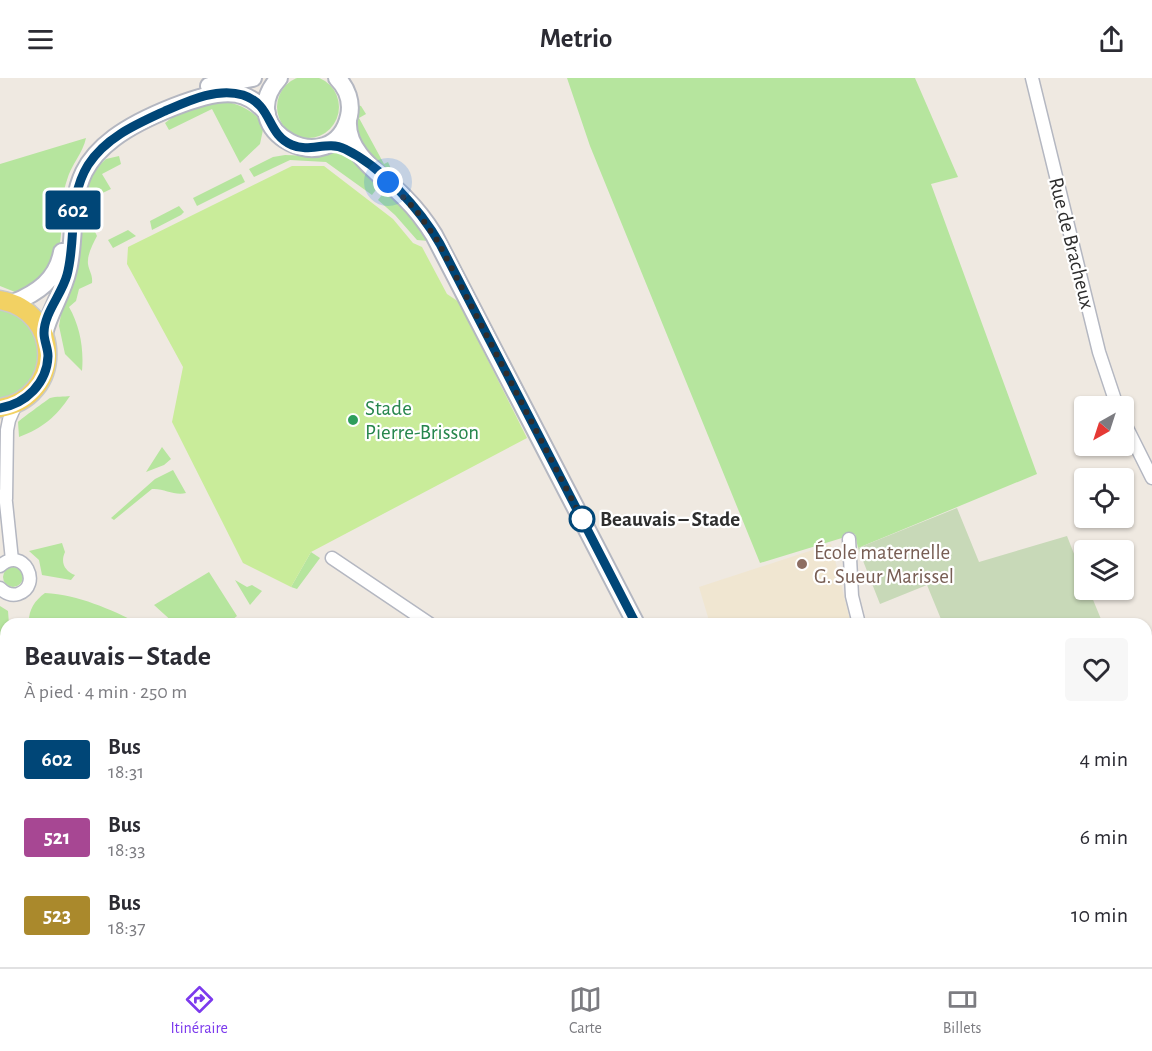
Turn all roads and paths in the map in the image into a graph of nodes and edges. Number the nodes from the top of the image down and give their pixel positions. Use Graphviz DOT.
graph roads {
  1 [pos="253,78"];
  2 [pos="279,78"];
  3 [pos="338,78"];
  4 [pos="1032,78"];
  5 [pos="267,113"];
  6 [pos="348,121"];
  7 [pos="323,146"];
  8 [pos="377,172"];
  9 [pos="4,301"];
  10 [pos="44,334"];
  11 [pos="1114,396"];
  12 [pos="8,406"];
  13 [pos="1134,442"];
  14 [pos="0,470"];
  15 [pos="1152,478"];
  16 [pos="6,499"];
  17 [pos="849,539"];
  18 [pos="332,558"];
  19 [pos="6,563"];
  20 [pos="0,588"];
  21 [pos="421,618"];
  22 [pos="633,618"];
  23 [pos="858,618"];
  1 -- 9 [label="main road"];
  2 -- 5 [label="main road"];
  3 -- 6 [label="main road"];
  4 -- 11 [label="street, Rue de Bracheux"];
  5 -- 7 [label="main road"];
  5 -- 10 [label="main road"];
  6 -- 7 [label="main road"];
  6 -- 8 [label="main road"];
  7 -- 8 [label="main road"];
  8 -- 22 [label="main road"];
  9 -- 10 [label="main road"];
  10 -- 12 [label="main road"];
  12 -- 16 [label="street"];
  13 -- 15 [label="street"];
  14 -- 16 [label="street"];
  16 -- 19 [label="street"];
  17 -- 23 [label="street"];
  18 -- 21 [label="street"];
  19 -- 20 [label="street"];
}
